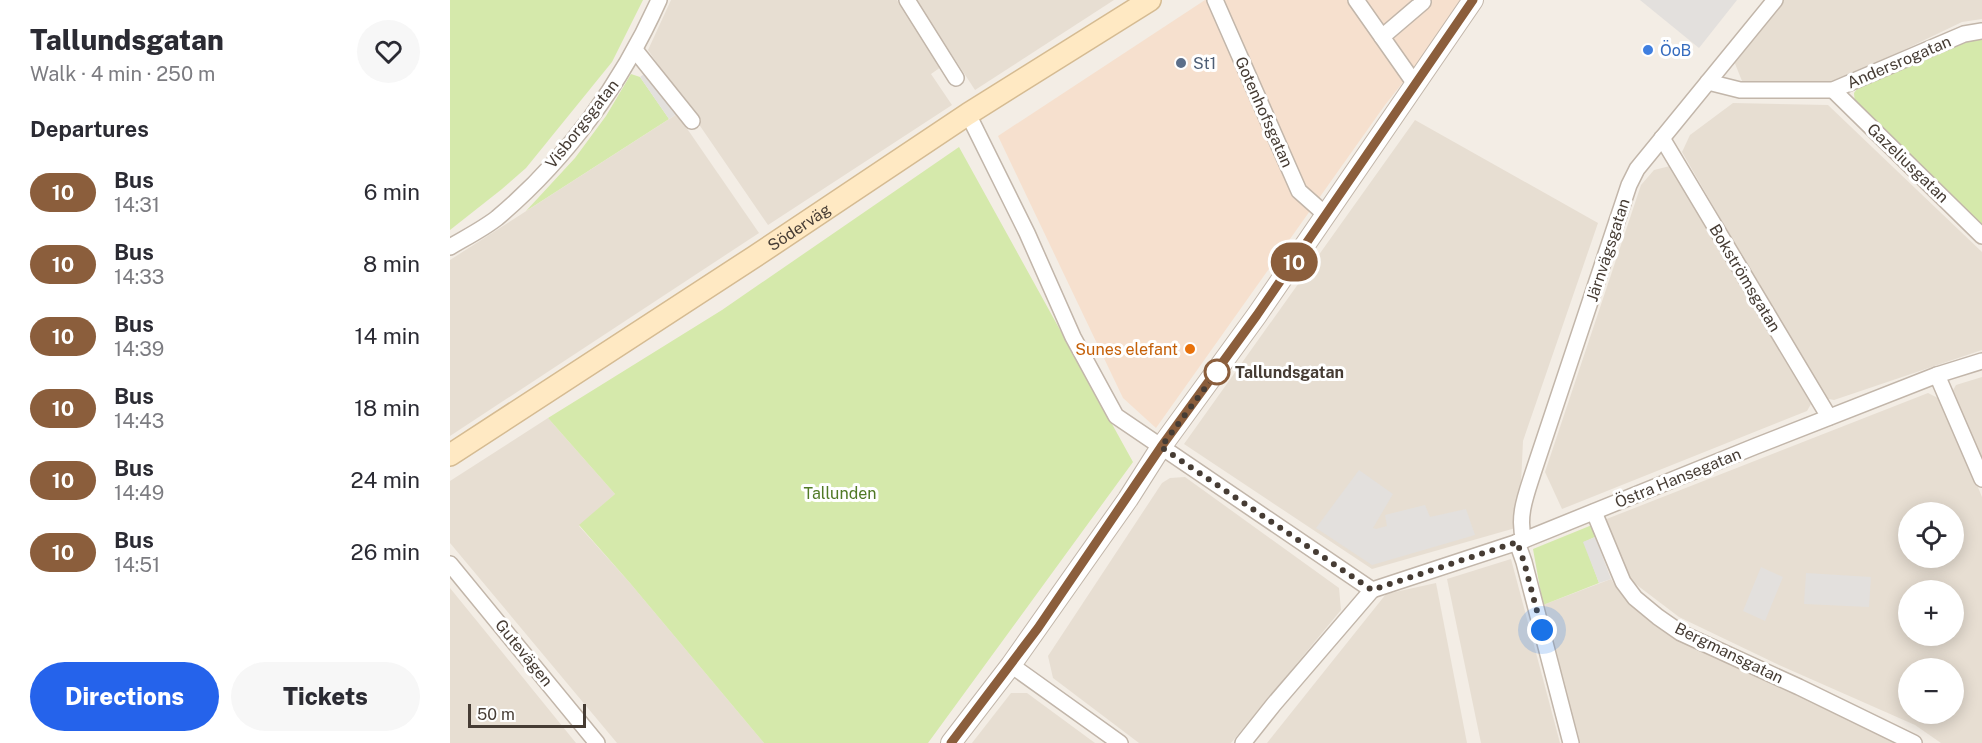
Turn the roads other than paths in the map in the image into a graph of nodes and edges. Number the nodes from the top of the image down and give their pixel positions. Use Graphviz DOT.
graph roads {
  1 [pos="659,0"];
  2 [pos="907,0"];
  3 [pos="1150,0"];
  4 [pos="1215,0"];
  5 [pos="1356,0"];
  6 [pos="1421,0"];
  7 [pos="1473,0"];
  8 [pos="1775,0"];
  9 [pos="1982,32"];
  10 [pos="1382,37"];
  11 [pos="635,50"];
  12 [pos="956,78"];
  13 [pos="1708,82"];
  14 [pos="1415,84"];
  15 [pos="1833,90"];
  16 [pos="968,114"];
  17 [pos="692,121"];
  18 [pos="1662,138"];
  19 [pos="1326,215"];
  20 [pos="1982,236"];
  21 [pos="450,247"];
  22 [pos="1982,361"];
  23 [pos="1937,375"];
  24 [pos="1829,417"];
  25 [pos="1161,447"];
  26 [pos="450,455"];
  27 [pos="1982,479"];
  28 [pos="1594,512"];
  29 [pos="1520,541"];
  30 [pos="450,564"];
  31 [pos="1372,590"];
  32 [pos="1011,665"];
  33 [pos="597,743"];
  34 [pos="951,743"];
  35 [pos="1120,743"];
  36 [pos="1243,743"];
  37 [pos="1571,743"];
  38 [pos="1914,743"];
  1 -- 11 [label="street, Visborgsgatan"];
  2 -- 12 [label="street"];
  3 -- 16 [label="main road, Söderväg"];
  4 -- 19 [label="street, Gotenhofsgatan"];
  5 -- 10 [label="street"];
  6 -- 10 [label="street"];
  7 -- 14 [label="street"];
  8 -- 13 [label="street, Järnvägsgatan"];
  9 -- 15 [label="street, Andersrogatan"];
  10 -- 14 [label="street"];
  11 -- 17 [label="street"];
  11 -- 21 [label="street, Visborgsgatan"];
  13 -- 15 [label="street, Andersrogatan"];
  13 -- 18 [label="street, Järnvägsgatan"];
  14 -- 19 [label="street"];
  15 -- 20 [label="street, Gazeliusgatan"];
  16 -- 25 [label="street"];
  16 -- 26 [label="main road, Söderväg"];
  18 -- 24 [label="street, Bokströmsgatan"];
  18 -- 29 [label="street, Järnvägsgatan"];
  19 -- 25 [label="street"];
  22 -- 23 [label="street, Östra Hansegatan"];
  23 -- 24 [label="street, Östra Hansegatan"];
  23 -- 27 [label="street"];
  24 -- 28 [label="street, Östra Hansegatan"];
  25 -- 31 [label="street"];
  25 -- 32 [label="street"];
  28 -- 29 [label="street, Östra Hansegatan"];
  28 -- 38 [label="street, Bergmansgatan"];
  29 -- 31 [label="street, Östra Hansegatan"];
  29 -- 37 [label="street, Järnvägsgatan"];
  30 -- 33 [label="street, Gutevägen"];
  31 -- 36 [label="street"];
  32 -- 34 [label="street"];
  32 -- 35 [label="street"];
}
